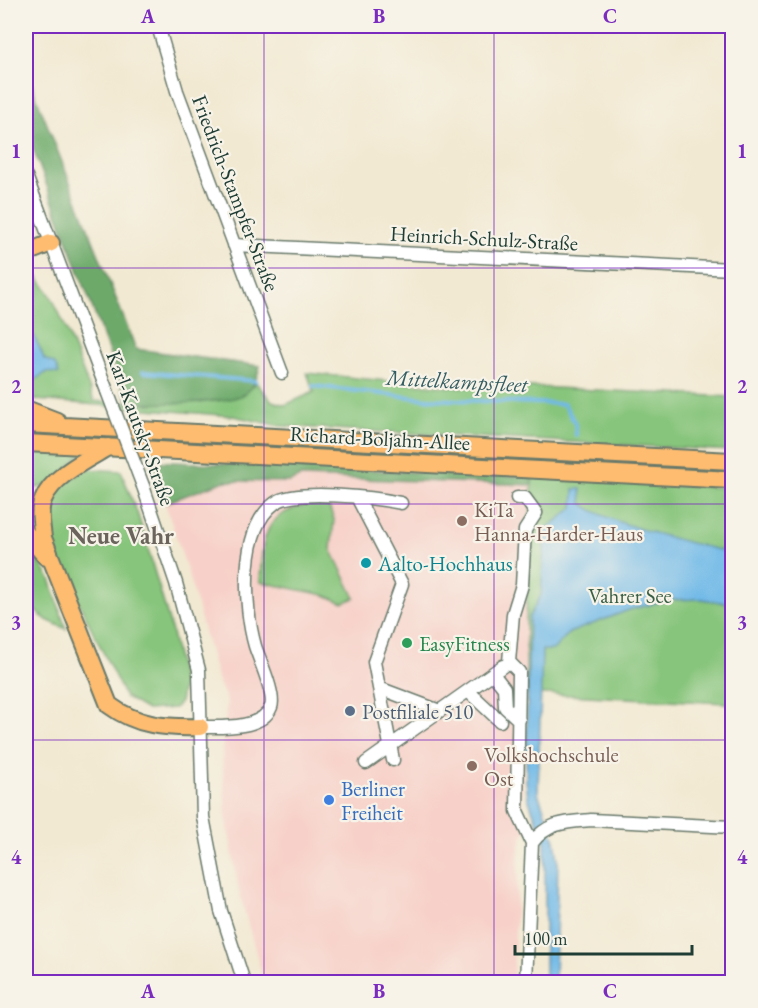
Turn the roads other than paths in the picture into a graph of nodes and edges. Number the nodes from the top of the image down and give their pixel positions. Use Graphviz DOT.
graph roads {
  1 [pos="158,26"];
  2 [pos="26,176"];
  3 [pos="51,243"];
  4 [pos="234,245"];
  5 [pos="26,253"];
  6 [pos="732,269"];
  7 [pos="282,373"];
  8 [pos="26,409"];
  9 [pos="26,424"];
  10 [pos="68,426"];
  11 [pos="26,443"];
  12 [pos="108,447"];
  13 [pos="732,461"];
  14 [pos="732,480"];
  15 [pos="357,497"];
  16 [pos="517,498"];
  17 [pos="401,503"];
  18 [pos="26,533"];
  19 [pos="56,571"];
  20 [pos="503,666"];
  21 [pos="493,674"];
  22 [pos="379,688"];
  23 [pos="468,691"];
  24 [pos="440,711"];
  25 [pos="519,720"];
  26 [pos="500,721"];
  27 [pos="200,727"];
  28 [pos="390,746"];
  29 [pos="393,760"];
  30 [pos="366,763"];
  31 [pos="732,827"];
  32 [pos="535,838"];
  33 [pos="244,982"];
  34 [pos="526,982"];
  1 -- 4 [label="street, Friedrich-Stampfer-Straße"];
  2 -- 3 [label="street, Karl-Kautsky-Straße"];
  3 -- 5 [label="main road"];
  3 -- 27 [label="street, Karl-Kautsky-Straße, bridge"];
  4 -- 6 [label="street, Heinrich-Schulz-Straße"];
  4 -- 7 [label="street, Friedrich-Stampfer-Straße"];
  8 -- 10 [label="main road"];
  9 -- 10 [label="main road, Richard-Boljahn-Allee"];
  10 -- 13 [label="main road, Richard-Boljahn-Allee"];
  11 -- 12 [label="main road, Richard-Boljahn-Allee"];
  12 -- 14 [label="main road, Richard-Boljahn-Allee"];
  12 -- 19 [label="main road"];
  15 -- 17 [label="street"];
  15 -- 22 [label="street"];
  15 -- 27 [label="street"];
  16 -- 25 [label="street"];
  18 -- 19 [label="main road"];
  19 -- 27 [label="main road"];
  20 -- 21 [label="street"];
  21 -- 23 [label="street"];
  21 -- 25 [label="street"];
  22 -- 24 [label="street"];
  22 -- 28 [label="street"];
  23 -- 24 [label="street"];
  23 -- 26 [label="street"];
  24 -- 28 [label="street"];
  25 -- 32 [label="street"];
  27 -- 33 [label="street, Karl-Kautsky-Straße"];
  28 -- 29 [label="street"];
  28 -- 30 [label="street"];
  31 -- 32 [label="street"];
  32 -- 34 [label="street"];
}
